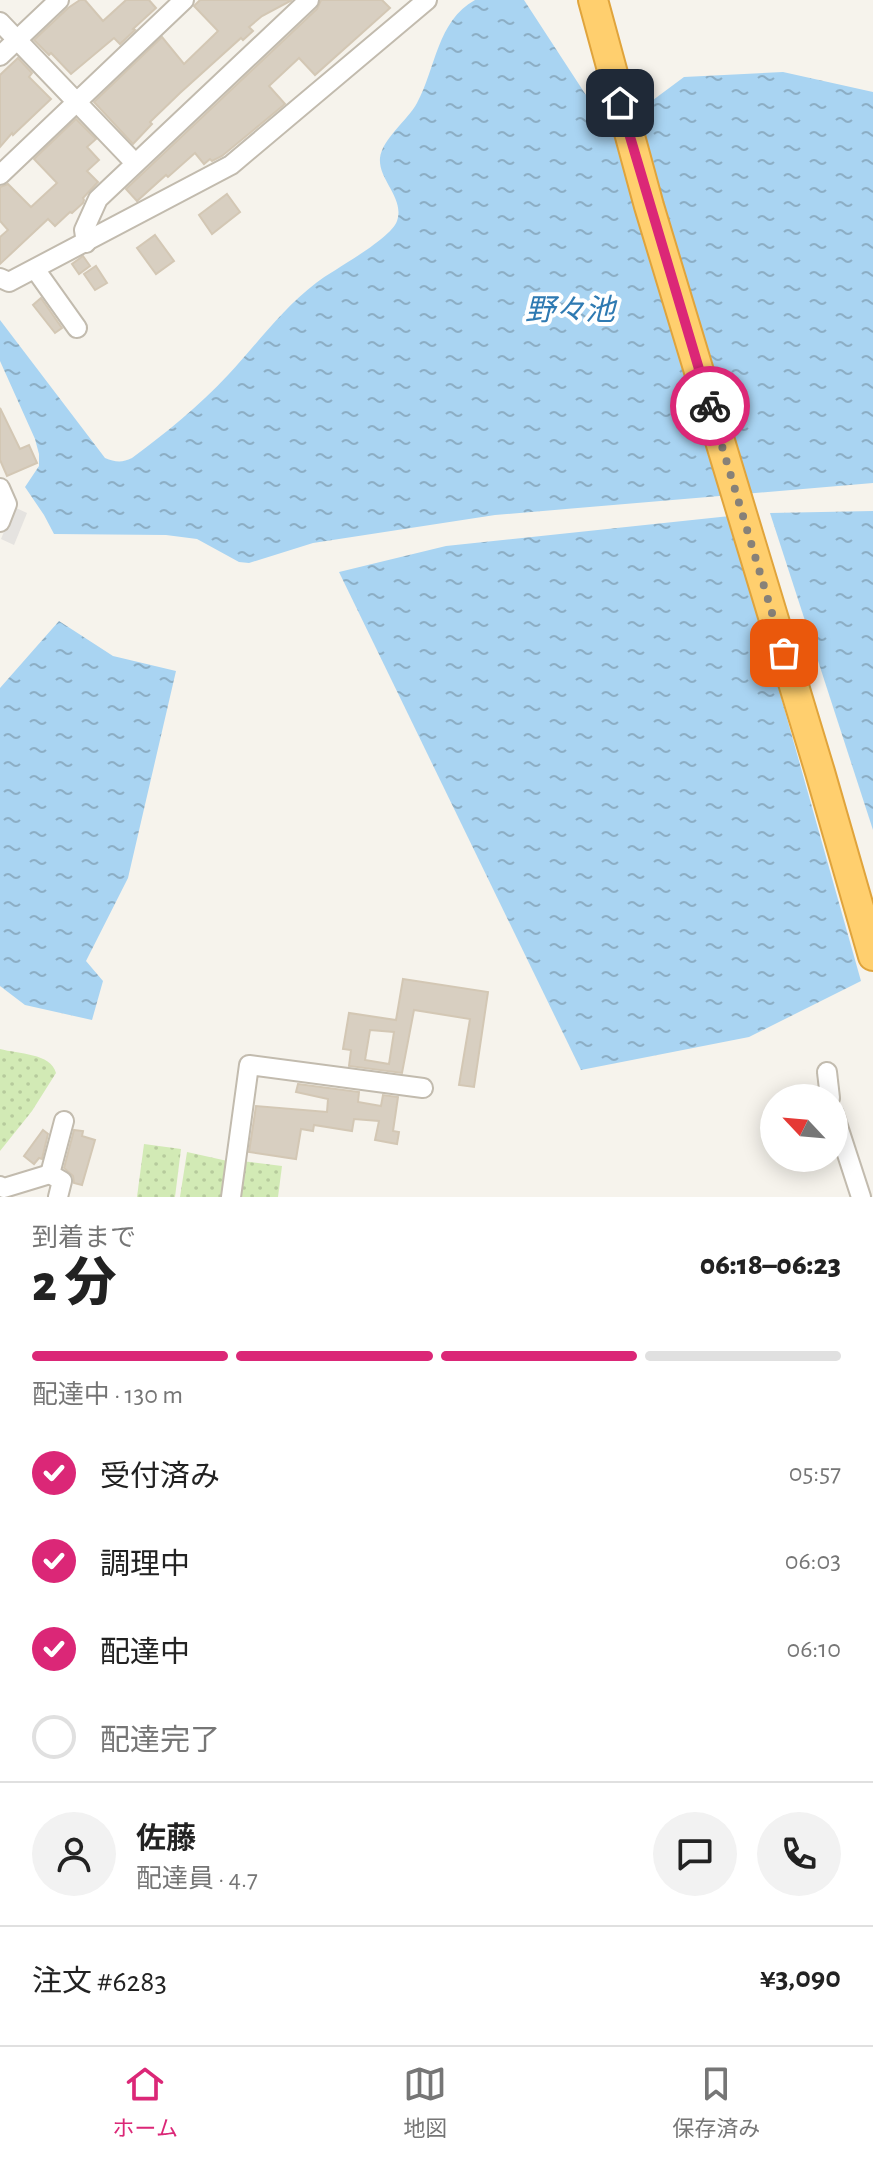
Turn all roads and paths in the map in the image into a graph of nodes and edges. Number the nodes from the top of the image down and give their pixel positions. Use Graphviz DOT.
graph roads {
  1 [pos="59,0"];
  2 [pos="184,0"];
  3 [pos="309,0"];
  4 [pos="427,0"];
  5 [pos="593,0"];
  6 [pos="610,0"];
  7 [pos="0,22"];
  8 [pos="17,40"];
  9 [pos="0,56"];
  10 [pos="77,102"];
  11 [pos="135,163"];
  12 [pos="0,175"];
  13 [pos="86,243"];
  14 [pos="35,269"];
  15 [pos="0,278"];
  16 [pos="77,328"];
  17 [pos="0,488"];
  18 [pos="0,522"];
  19 [pos="873,888"];
  20 [pos="873,956"];
  21 [pos="423,1088"];
  22 [pos="64,1121"];
  23 [pos="848,1157"];
  24 [pos="50,1174"];
  25 [pos="0,1186"];
  26 [pos="58,1197"];
  27 [pos="231,1197"];
  28 [pos="861,1197"];
  1 -- 8 [label="street"];
  2 -- 10 [label="street"];
  3 -- 11 [label="street"];
  4 -- 13 [label="street"];
  5 -- 20 [label="highway"];
  6 -- 19 [label="highway"];
  7 -- 8 [label="street"];
  8 -- 9 [label="street"];
  8 -- 10 [label="street"];
  10 -- 11 [label="street"];
  10 -- 12 [label="street"];
  11 -- 13 [label="street"];
  13 -- 14 [label="street"];
  14 -- 15 [label="street"];
  14 -- 16 [label="street"];
  17 -- 18 [label="street"];
  21 -- 27 [label="street"];
  22 -- 24 [label="street"];
  23 -- 28 [label="street"];
  24 -- 25 [label="street"];
  24 -- 26 [label="street"];
}
